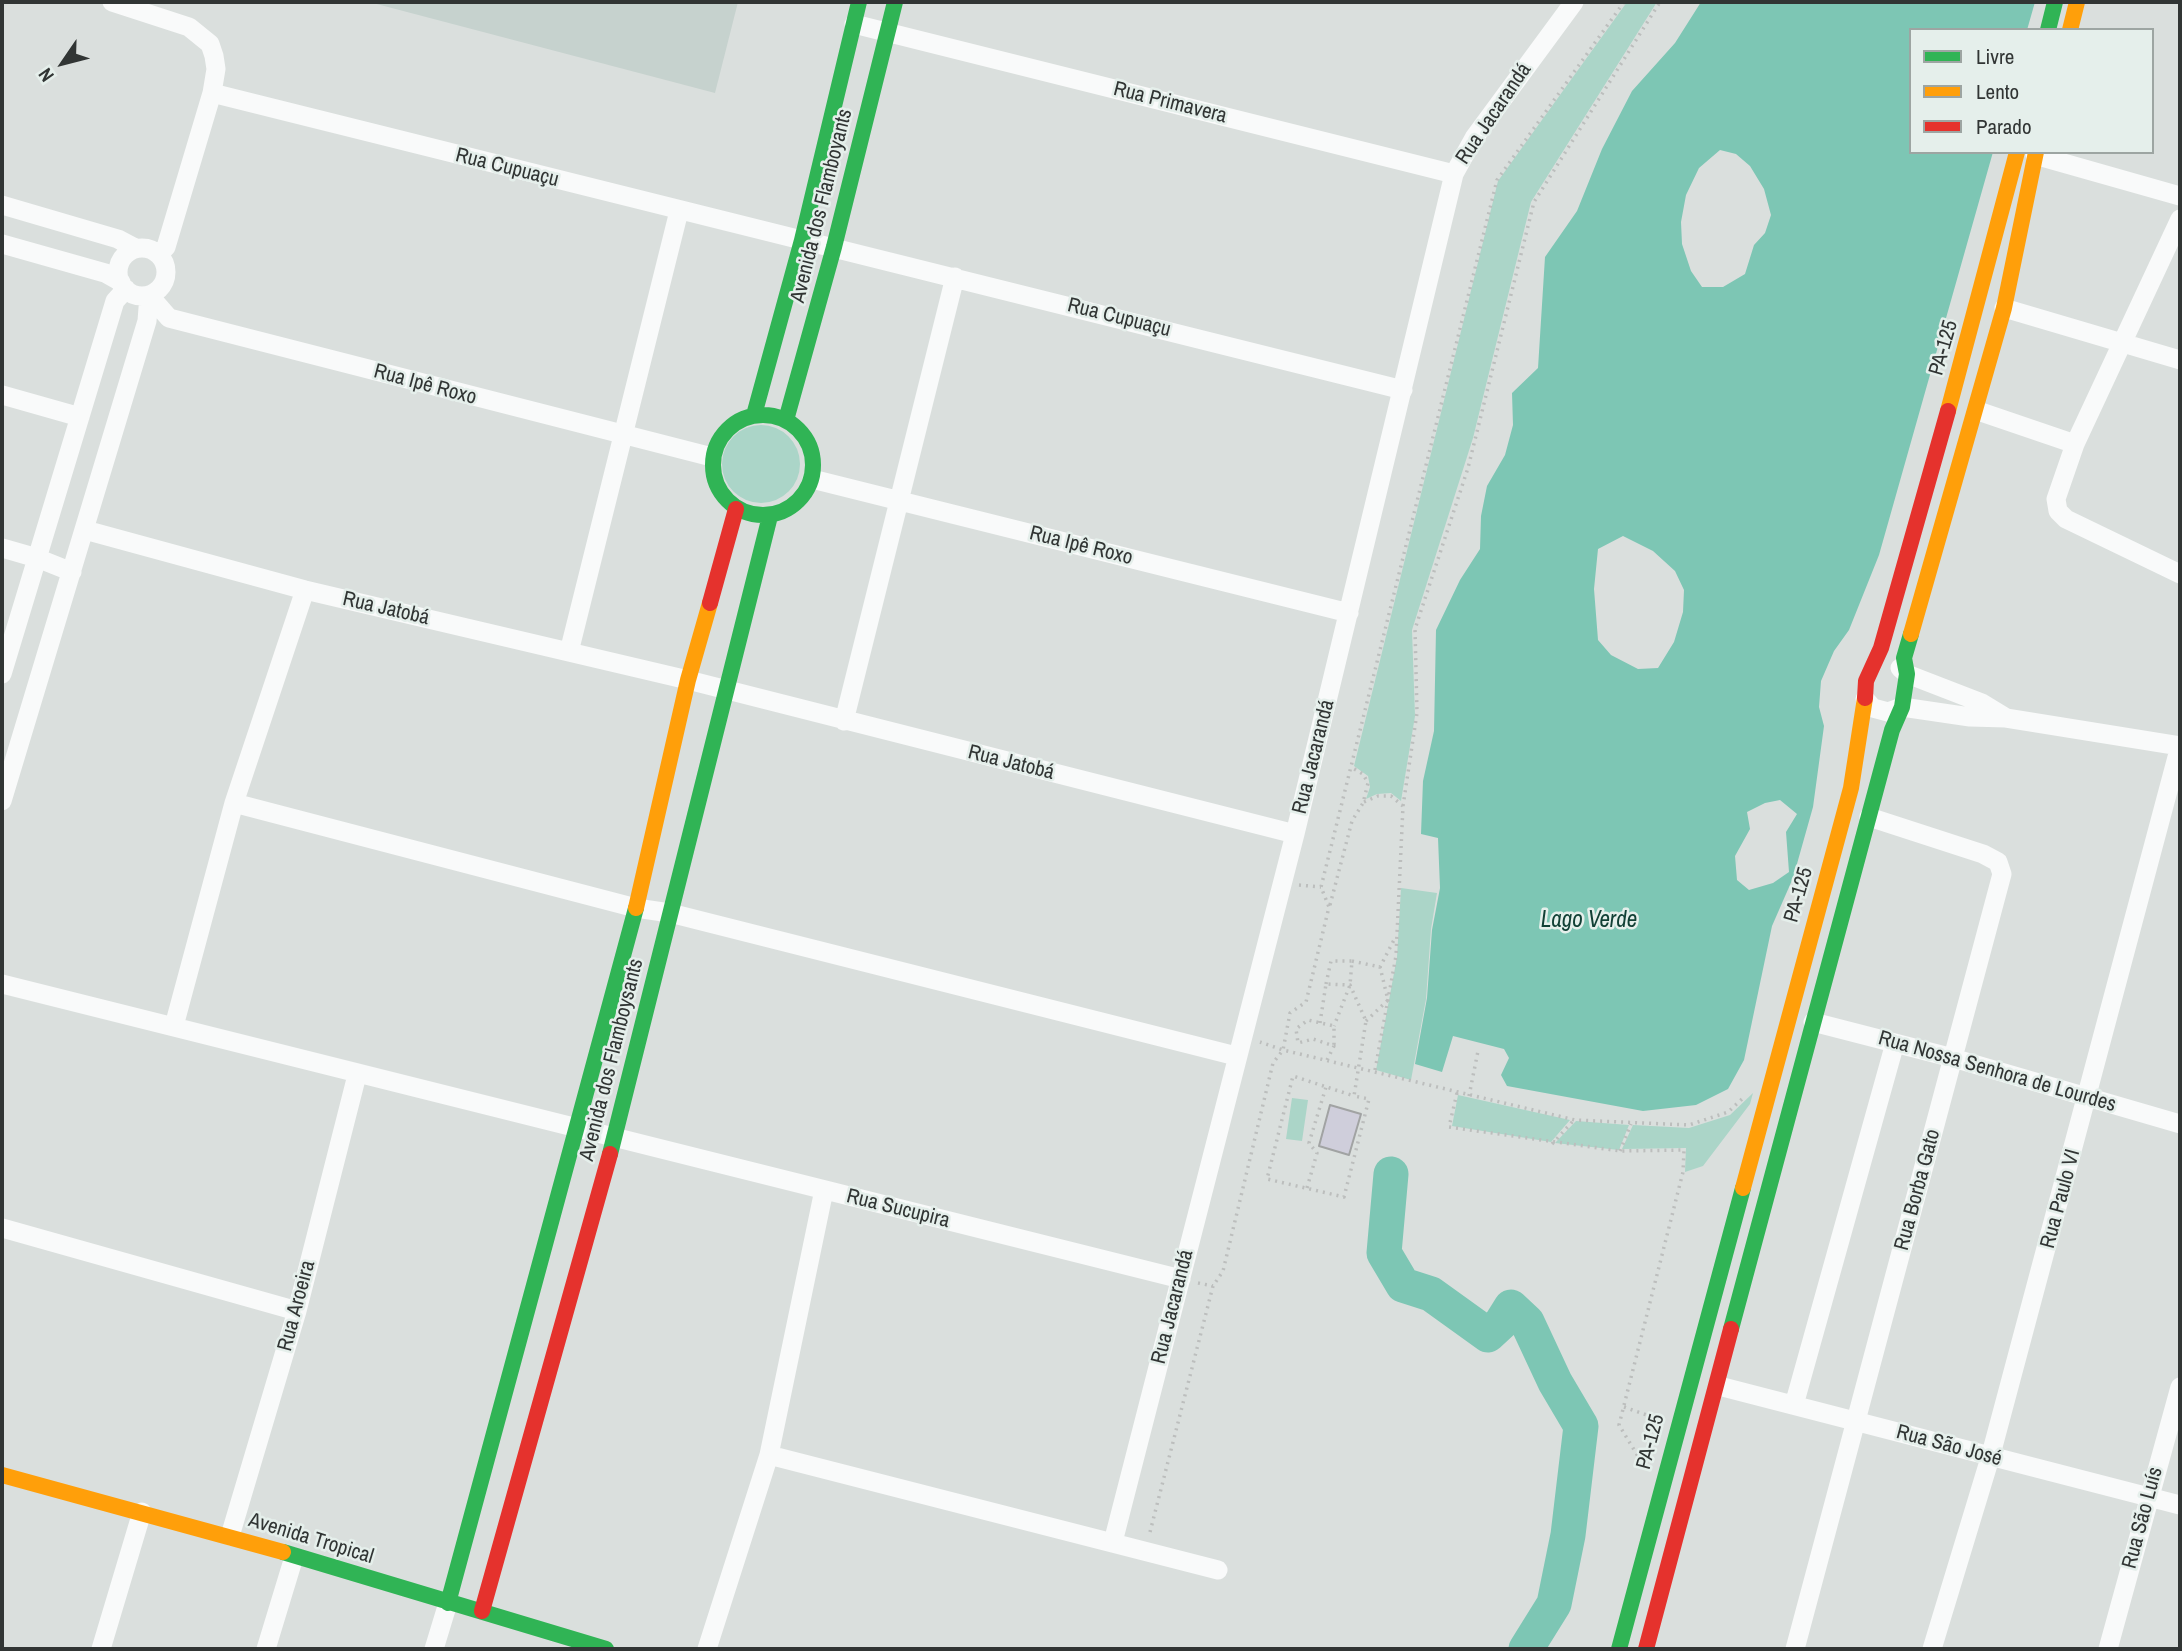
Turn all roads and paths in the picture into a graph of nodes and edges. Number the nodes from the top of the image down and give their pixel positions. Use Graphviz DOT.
graph roads {
  1 [pos="112,2"];
  2 [pos="859,2"];
  3 [pos="895,2"];
  4 [pos="1574,2"];
  5 [pos="1624,2"];
  6 [pos="1660,2"];
  7 [pos="2055,2"];
  8 [pos="2077,2"];
  9 [pos="854,24"];
  10 [pos="2048,28"];
  11 [pos="2070,28"];
  12 [pos="887,32"];
  13 [pos="212,93"];
  14 [pos="2029,154"];
  15 [pos="2029,154"];
  16 [pos="2033,154"];
  17 [pos="1454,174"];
  18 [pos="2180,196"];
  19 [pos="2,205"];
  20 [pos="679,211"];
  21 [pos="2180,219"];
  22 [pos="802,240"];
  23 [pos="2,244"];
  24 [pos="834,247"];
  25 [pos="135,248"];
  26 [pos="159,254"];
  27 [pos="955,277"];
  28 [pos="123,285"];
  29 [pos="149,295"];
  30 [pos="2004,308"];
  31 [pos="2122,343"];
  32 [pos="2180,360"];
  33 [pos="1403,390"];
  34 [pos="2,395"];
  35 [pos="1981,412"];
  36 [pos="754,415"];
  37 [pos="80,417"];
  38 [pos="786,420"];
  39 [pos="623,436"];
  40 [pos="2075,444"];
  41 [pos="712,457"];
  42 [pos="812,480"];
  43 [pos="899,501"];
  44 [pos="736,509"];
  45 [pos="770,516"];
  46 [pos="85,530"];
  47 [pos="2,548"];
  48 [pos="37,558"];
  49 [pos="72,572"];
  50 [pos="2180,574"];
  51 [pos="304,590"];
  52 [pos="1349,613"];
  53 [pos="569,652"];
  54 [pos="1872,665"];
  55 [pos="2,674"];
  56 [pos="1907,674"];
  57 [pos="688,680"];
  58 [pos="727,691"];
  59 [pos="1865,699"];
  60 [pos="1902,707"];
  61 [pos="2006,718"];
  62 [pos="844,721"];
  63 [pos="2180,746"];
  64 [pos="1351,767"];
  65 [pos="2,801"];
  66 [pos="234,803"];
  67 [pos="1363,803"];
  68 [pos="1403,806"];
  69 [pos="1869,817"];
  70 [pos="1294,834"];
  71 [pos="1329,907"];
  72 [pos="636,908"];
  73 [pos="670,913"];
  74 [pos="1397,936"];
  75 [pos="1352,961"];
  76 [pos="1380,967"];
  77 [pos="2,984"];
  78 [pos="1326,984"];
  79 [pos="1350,985"];
  80 [pos="1388,1000"];
  81 [pos="1366,1021"];
  82 [pos="1321,1023"];
  83 [pos="1813,1023"];
  84 [pos="174,1026"];
  85 [pos="1334,1026"];
  86 [pos="1895,1043"];
  87 [pos="1334,1046"];
  88 [pos="1283,1050"];
  89 [pos="1478,1051"];
  90 [pos="1236,1056"];
  91 [pos="1953,1058"];
  92 [pos="1328,1060"];
  93 [pos="1357,1067"];
  94 [pos="1375,1071"];
  95 [pos="357,1075"];
  96 [pos="1326,1087"];
  97 [pos="1457,1093"];
  98 [pos="1354,1096"];
  99 [pos="1469,1096"];
  100 [pos="2088,1098"];
  101 [pos="1728,1112"];
  102 [pos="1575,1120"];
  103 [pos="1631,1124"];
  104 [pos="2180,1124"];
  105 [pos="578,1129"];
  106 [pos="615,1138"];
  107 [pos="1552,1144"];
  108 [pos="1619,1151"];
  109 [pos="1307,1188"];
  110 [pos="824,1190"];
  111 [pos="2,1228"];
  112 [pos="1181,1279"];
  113 [pos="297,1311"];
  114 [pos="1718,1386"];
  115 [pos="2180,1387"];
  116 [pos="1794,1405"];
  117 [pos="1858,1421"];
  118 [pos="769,1455"];
  119 [pos="1990,1458"];
  120 [pos="1646,1468"];
  121 [pos="2,1475"];
  122 [pos="2149,1497"];
  123 [pos="2180,1505"];
  124 [pos="142,1512"];
  125 [pos="230,1536"];
  126 [pos="1113,1542"];
  127 [pos="1145,1551"];
  128 [pos="294,1557"];
  129 [pos="1217,1570"];
  130 [pos="448,1603"];
  131 [pos="482,1611"];
  132 [pos="598,1648"];
  133 [pos="102,1649"];
  134 [pos="265,1649"];
  135 [pos="434,1649"];
  136 [pos="707,1649"];
  137 [pos="1619,1649"];
  138 [pos="1646,1649"];
  139 [pos="1795,1649"];
  140 [pos="1932,1649"];
  141 [pos="2108,1649"];
  1 -- 13 [label="street"];
  2 -- 9 [label="street, Avenida dos Flamboyants"];
  3 -- 12 [label="street, Avenida dos Flamboyants"];
  4 -- 17 [label="street, Rua Jacarandá"];
  5 -- 64 [label="path"];
  6 -- 68 [label="path"];
  7 -- 10 [label="street"];
  8 -- 11 [label="street"];
  9 -- 12 [label="street, Rua Primavera"];
  9 -- 22 [label="street, Avenida dos Flamboyants"];
  12 -- 17 [label="street, Rua Primavera"];
  12 -- 24 [label="street, Avenida dos Flamboyants"];
  13 -- 20 [label="street, Rua Cupuaçu"];
  13 -- 26 [label="street"];
  14 -- 30 [label="street"];
  15 -- 54 [label="street, PA-125 / PA-125"];
  16 -- 18 [label="street"];
  17 -- 33 [label="street, Rua Jacarandá"];
  19 -- 25 [label="street"];
  20 -- 22 [label="street, Rua Cupuaçu"];
  20 -- 39 [label="street"];
  21 -- 31 [label="street"];
  22 -- 24 [label="street, Rua Cupuaçu"];
  22 -- 36 [label="street, Avenida dos Flamboyants"];
  23 -- 28 [label="street"];
  24 -- 27 [label="street, Rua Cupuaçu"];
  24 -- 38 [label="street, Avenida dos Flamboyants"];
  25 -- 26 [label="street"];
  25 -- 28 [label="street"];
  26 -- 29 [label="street"];
  27 -- 33 [label="street, Rua Cupuaçu"];
  27 -- 43 [label="street"];
  28 -- 29 [label="street"];
  28 -- 37 [label="street"];
  29 -- 39 [label="street, Rua Ipê Roxo"];
  29 -- 46 [label="street"];
  30 -- 31 [label="street"];
  30 -- 56 [label="street"];
  31 -- 32 [label="street"];
  31 -- 40 [label="street"];
  33 -- 52 [label="street, Rua Jacarandá"];
  34 -- 37 [label="street"];
  35 -- 40 [label="street"];
  36 -- 38 [label="street"];
  36 -- 41 [label="street"];
  37 -- 48 [label="street"];
  38 -- 42 [label="street"];
  39 -- 41 [label="street, Rua Ipê Roxo"];
  39 -- 53 [label="street"];
  40 -- 50 [label="street"];
  41 -- 44 [label="street"];
  42 -- 43 [label="street, Rua Ipê Roxo"];
  42 -- 45 [label="street"];
  43 -- 52 [label="street, Rua Ipê Roxo"];
  43 -- 62 [label="street"];
  44 -- 45 [label="street"];
  44 -- 57 [label="street, Avenida dos Flamboysants"];
  45 -- 58 [label="street, Avenida dos Flamboysants"];
  46 -- 49 [label="street"];
  46 -- 51 [label="street, Rua Jatobá"];
  47 -- 48 [label="street"];
  48 -- 49 [label="street"];
  48 -- 55 [label="street"];
  49 -- 65 [label="street"];
  51 -- 53 [label="street, Rua Jatobá"];
  51 -- 66 [label="street"];
  52 -- 70 [label="street, Rua Jacarandá"];
  53 -- 57 [label="street, Rua Jatobá"];
  54 -- 56 [label="street"];
  54 -- 59 [label="street, PA-125 / PA-125"];
  56 -- 60 [label="street"];
  56 -- 61 [label="street"];
  57 -- 58 [label="street, Rua Jatobá"];
  57 -- 72 [label="street, Avenida dos Flamboysants"];
  58 -- 62 [label="street, Rua Jatobá"];
  58 -- 73 [label="street, Avenida dos Flamboysants"];
  59 -- 60 [label="street"];
  59 -- 137 [label="street, PA-125 / PA-125"];
  60 -- 61 [label="street"];
  60 -- 69 [label="street"];
  61 -- 63 [label="street"];
  62 -- 70 [label="street, Rua Jatobá"];
  63 -- 100 [label="street, Rua Paulo VI"];
  64 -- 67 [label="path"];
  64 -- 71 [label="path"];
  66 -- 72 [label="street"];
  66 -- 84 [label="street"];
  67 -- 68 [label="path"];
  67 -- 71 [label="path"];
  68 -- 74 [label="path"];
  69 -- 83 [label="street"];
  69 -- 91 [label="street, Rua Borba Gato"];
  70 -- 90 [label="street, Rua Jacarandá"];
  71 -- 88 [label="path"];
  72 -- 73 [label="street"];
  72 -- 105 [label="street, Avenida dos Flamboysants"];
  73 -- 90 [label="street"];
  73 -- 106 [label="street, Avenida dos Flamboysants"];
  74 -- 76 [label="path"];
  74 -- 80 [label="path"];
  75 -- 76 [label="path"];
  75 -- 78 [label="path"];
  75 -- 79 [label="path"];
  76 -- 80 [label="path"];
  77 -- 84 [label="street, Rua Sucupira"];
  78 -- 79 [label="path"];
  78 -- 82 [label="path"];
  79 -- 81 [label="path"];
  79 -- 85 [label="path"];
  80 -- 81 [label="path"];
  80 -- 94 [label="path"];
  81 -- 93 [label="path"];
  82 -- 85 [label="path"];
  82 -- 87 [label="path"];
  83 -- 86 [label="street, Rua Nossa Senhora de Lourdes"];
  83 -- 114 [label="street"];
  84 -- 95 [label="street, Rua Sucupira"];
  85 -- 87 [label="path"];
  86 -- 91 [label="street, Rua Nossa Senhora de Lourdes"];
  86 -- 116 [label="street"];
  87 -- 92 [label="path"];
  88 -- 92 [label="path"];
  88 -- 127 [label="path"];
  89 -- 99 [label="path"];
  90 -- 112 [label="street, Rua Jacarandá"];
  91 -- 100 [label="street, Rua Nossa Senhora de Lourdes"];
  91 -- 117 [label="street, Rua Borba Gato"];
  92 -- 93 [label="path"];
  93 -- 94 [label="path"];
  93 -- 98 [label="path"];
  94 -- 97 [label="path"];
  95 -- 105 [label="street, Rua Sucupira"];
  95 -- 113 [label="street, Rua Aroeira"];
  96 -- 98 [label="path"];
  96 -- 109 [label="path"];
  96 -- 109 [label="path"];
  97 -- 99 [label="path"];
  97 -- 107 [label="path"];
  98 -- 109 [label="path"];
  99 -- 102 [label="path"];
  100 -- 104 [label="street, Rua Nossa Senhora de Lourdes"];
  100 -- 119 [label="street, Rua Paulo VI"];
  101 -- 103 [label="path"];
  102 -- 103 [label="path"];
  102 -- 107 [label="path"];
  103 -- 108 [label="path"];
  105 -- 106 [label="street, Rua Sucupira"];
  105 -- 130 [label="street, Avenida dos Flamboysants"];
  106 -- 110 [label="street, Rua Sucupira"];
  106 -- 131 [label="street, Avenida dos Flamboysants"];
  107 -- 108 [label="path"];
  108 -- 120 [label="path"];
  110 -- 112 [label="street, Rua Sucupira"];
  110 -- 118 [label="street"];
  111 -- 113 [label="street"];
  112 -- 126 [label="street, Rua Jacarandá"];
  113 -- 125 [label="street, Rua Aroeira"];
  114 -- 116 [label="street, Rua São José"];
  114 -- 138 [label="street"];
  115 -- 122 [label="street, Rua São Luís"];
  116 -- 117 [label="street, Rua São José"];
  117 -- 119 [label="street, Rua São José"];
  117 -- 139 [label="street, Rua Borba Gato"];
  118 -- 126 [label="street"];
  118 -- 136 [label="street"];
  119 -- 122 [label="street, Rua São José"];
  119 -- 140 [label="street, Rua Paulo VI"];
  121 -- 124 [label="street, Avenida Tropical"];
  122 -- 123 [label="street, Rua São José"];
  122 -- 141 [label="street, Rua São Luís"];
  124 -- 125 [label="street, Avenida Tropical"];
  124 -- 133 [label="street"];
  125 -- 128 [label="street, Avenida Tropical"];
  126 -- 127 [label="street"];
  127 -- 129 [label="street"];
  128 -- 130 [label="street, Avenida Tropical"];
  128 -- 134 [label="street"];
  130 -- 131 [label="street, Avenida Tropical"];
  130 -- 135 [label="street"];
  131 -- 132 [label="street, Avenida Tropical"];
}
